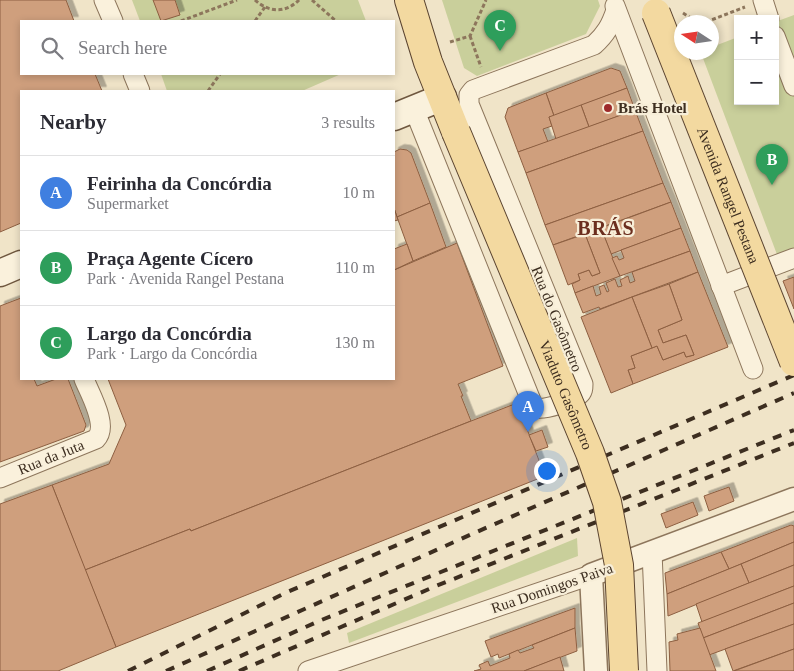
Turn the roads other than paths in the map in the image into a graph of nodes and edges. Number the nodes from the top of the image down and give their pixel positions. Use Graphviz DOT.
graph roads {
  1 [pos="104,0"];
  2 [pos="409,0"];
  3 [pos="762,0"];
  4 [pos="614,5"];
  5 [pos="653,7"];
  6 [pos="768,15"];
  7 [pos="112,20"];
  8 [pos="779,47"];
  9 [pos="133,75"];
  10 [pos="794,86"];
  11 [pos="140,90"];
  12 [pos="456,96"];
  13 [pos="404,113"];
  14 [pos="794,258"];
  15 [pos="20,264"];
  16 [pos="0,273"];
  17 [pos="721,286"];
  18 [pos="794,362"];
  19 [pos="753,369"];
  20 [pos="84,380"];
  21 [pos="0,478"];
  22 [pos="794,499"];
  23 [pos="652,552"];
  24 [pos="592,575"];
  25 [pos="308,671"];
  26 [pos="596,671"];
  27 [pos="624,671"];
  28 [pos="657,671"];
  1 -- 7 [label="street"];
  2 -- 12 [label="main road, Viaduto Gasômetro"];
  3 -- 6 [label="street"];
  4 -- 12 [label="street"];
  4 -- 17 [label="street"];
  5 -- 18 [label="main road, Avenida Rangel Pestana, bridge"];
  8 -- 10 [label="street"];
  9 -- 11 [label="street"];
  12 -- 13 [label="main road"];
  12 -- 13 [label="street, Rua do Gasômetro"];
  12 -- 27 [label="main road, Viaduto Gasômetro, bridge"];
  14 -- 17 [label="street"];
  15 -- 16 [label="main road"];
  17 -- 19 [label="street"];
  20 -- 21 [label="street, Rua da Juta"];
  22 -- 23 [label="street, Rua Domingos Paiva"];
  23 -- 24 [label="street, Rua Domingos Paiva"];
  23 -- 28 [label="street"];
  24 -- 25 [label="street, Rua Domingos Paiva"];
  24 -- 26 [label="street"];
}
